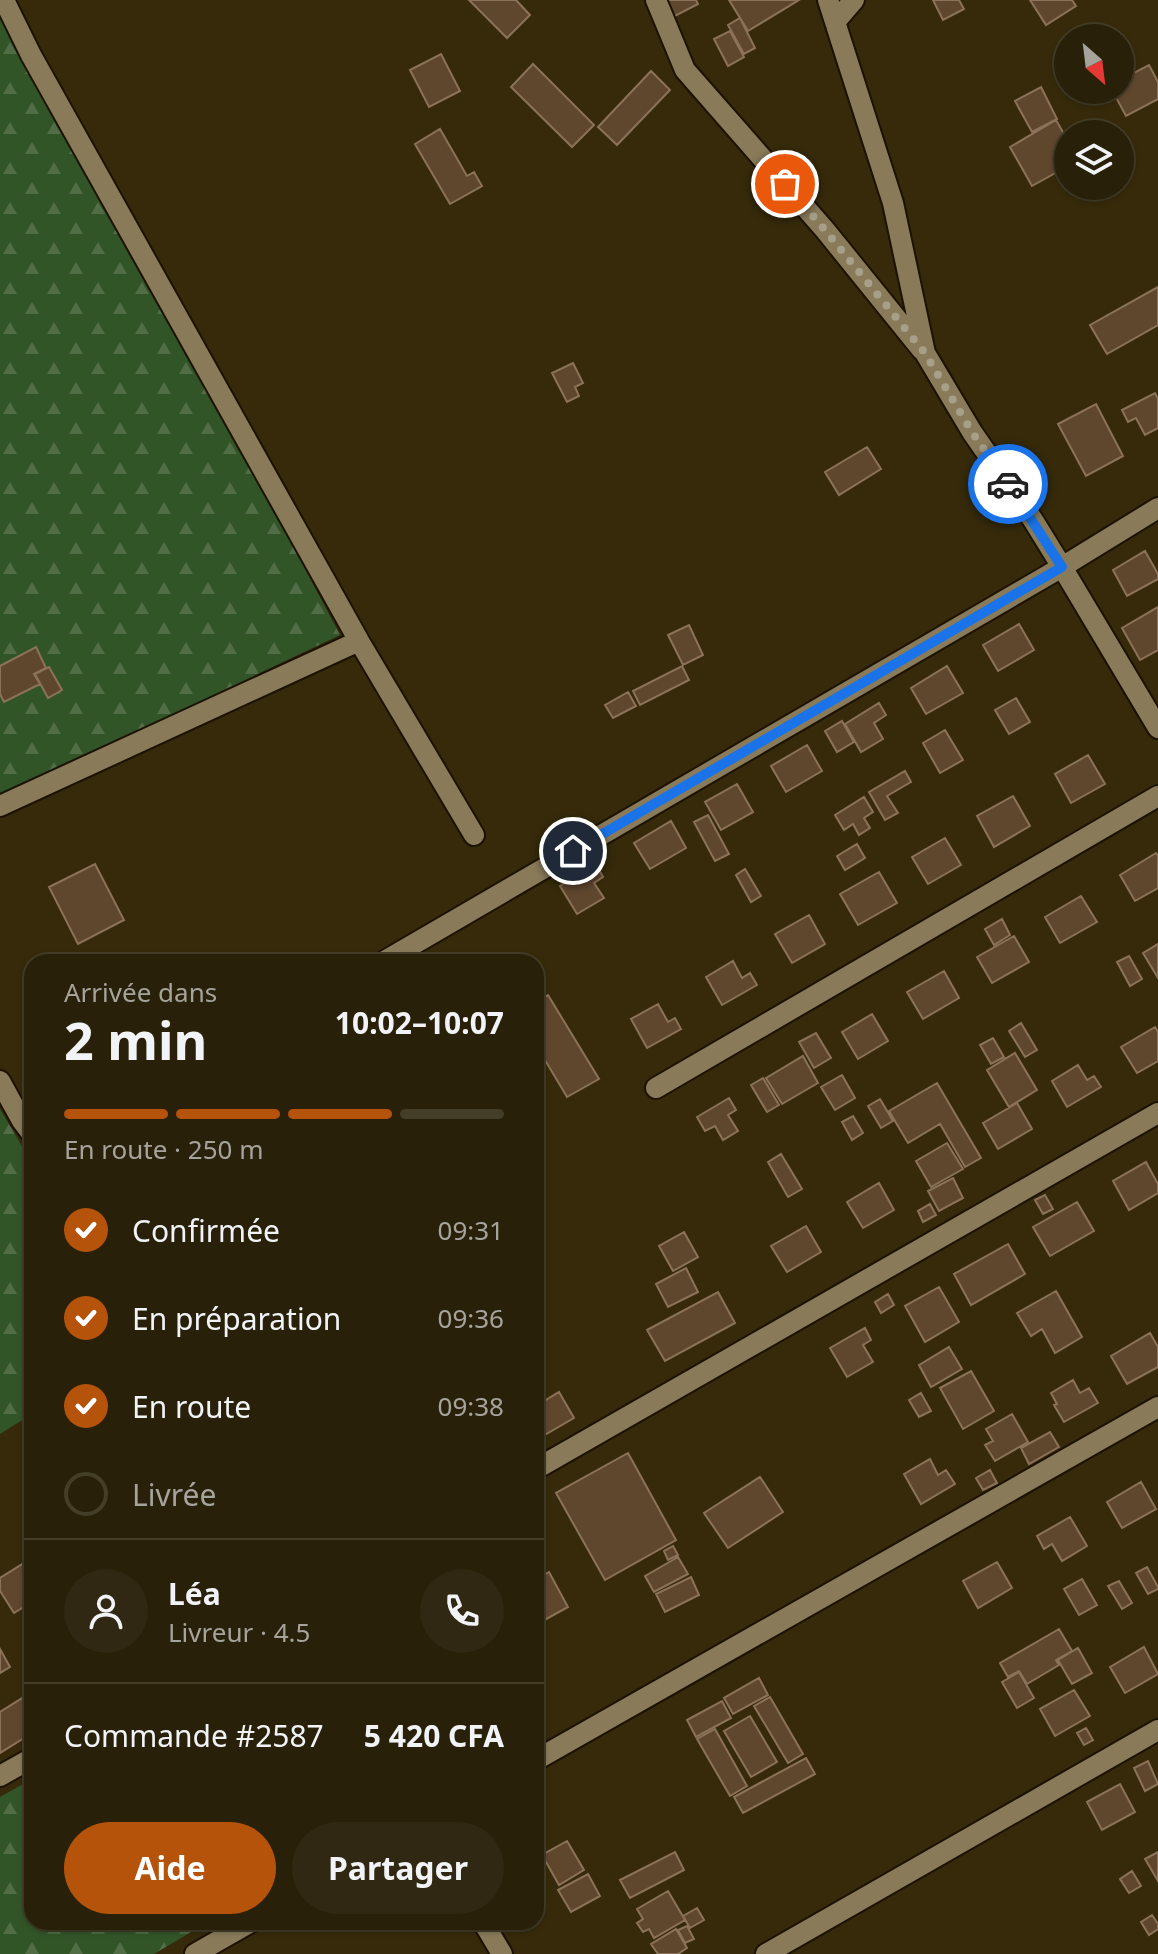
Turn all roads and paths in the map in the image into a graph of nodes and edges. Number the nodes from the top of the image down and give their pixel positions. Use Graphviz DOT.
graph roads {
  1 [pos="4,0"];
  2 [pos="656,0"];
  3 [pos="828,0"];
  4 [pos="854,0"];
  5 [pos="835,22"];
  6 [pos="925,353"];
  7 [pos="1158,508"];
  8 [pos="1062,567"];
  9 [pos="359,641"];
  10 [pos="1158,728"];
  11 [pos="1158,796"];
  12 [pos="0,806"];
  13 [pos="474,835"];
  14 [pos="397,954"];
  15 [pos="0,1081"];
  16 [pos="656,1088"];
  17 [pos="1158,1113"];
  18 [pos="24,1124"];
  19 [pos="1158,1407"];
  20 [pos="544,1464"];
  21 [pos="1158,1730"];
  22 [pos="544,1755"];
  23 [pos="24,1762"];
  24 [pos="0,1776"];
  25 [pos="237,1930"];
  26 [pos="488,1930"];
  27 [pos="195,1954"];
  28 [pos="502,1954"];
  29 [pos="766,1954"];
  1 -- 9 [label="street"];
  2 -- 6 [label="street"];
  3 -- 5 [label="street"];
  4 -- 5 [label="street"];
  5 -- 6 [label="street"];
  6 -- 8 [label="street"];
  7 -- 8 [label="street"];
  8 -- 10 [label="street"];
  8 -- 14 [label="street"];
  9 -- 12 [label="street"];
  9 -- 13 [label="street"];
  11 -- 16 [label="street"];
  15 -- 18 [label="street"];
  17 -- 20 [label="street"];
  19 -- 22 [label="street"];
  21 -- 29 [label="street"];
  23 -- 24 [label="street"];
  25 -- 27 [label="street"];
  26 -- 28 [label="street"];
}
